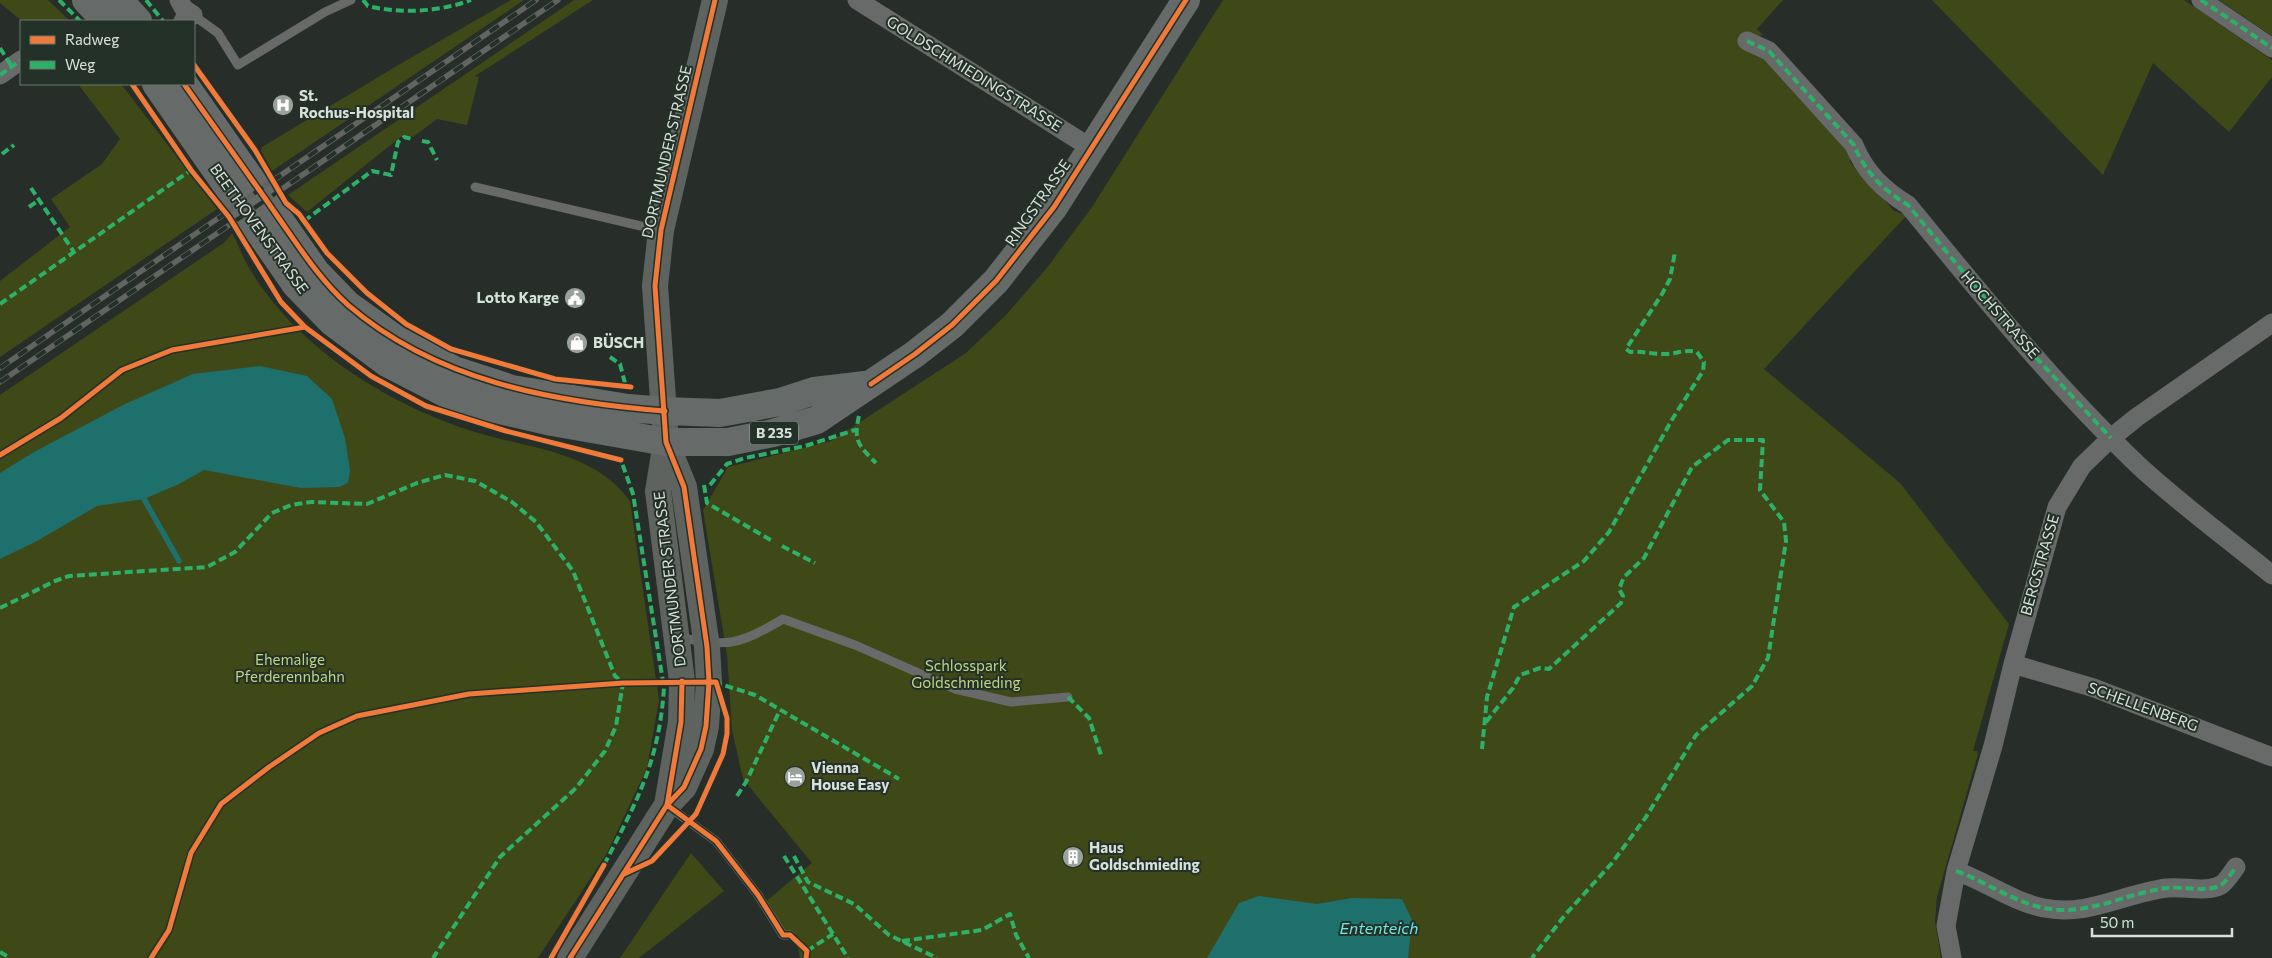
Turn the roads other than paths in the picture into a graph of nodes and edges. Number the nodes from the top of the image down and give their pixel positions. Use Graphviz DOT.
graph roads {
  1 [pos="86,0"];
  2 [pos="120,0"];
  3 [pos="179,0"];
  4 [pos="351,0"];
  5 [pos="715,0"];
  6 [pos="857,0"];
  7 [pos="1186,0"];
  8 [pos="2202,0"];
  9 [pos="188,18"];
  10 [pos="105,20"];
  11 [pos="137,20"];
  12 [pos="195,22"];
  13 [pos="1747,41"];
  14 [pos="2272,48"];
  15 [pos="20,61"];
  16 [pos="0,75"];
  17 [pos="157,85"];
  18 [pos="185,85"];
  19 [pos="1091,148"];
  20 [pos="474,188"];
  21 [pos="661,230"];
  22 [pos="2272,323"];
  23 [pos="871,384"];
  24 [pos="665,412"];
  25 [pos="2111,438"];
  26 [pos="666,442"];
  27 [pos="2272,576"];
  28 [pos="678,637"];
  29 [pos="710,638"];
  30 [pos="2013,664"];
  31 [pos="1068,697"];
  32 [pos="2272,757"];
  33 [pos="667,805"];
  34 [pos="2236,868"];
  35 [pos="1956,871"];
  36 [pos="790,935"];
  37 [pos="570,958"];
  38 [pos="1952,958"];
  1 -- 10 [label="main road"];
  2 -- 11 [label="main road"];
  3 -- 9 [label="street"];
  4 -- 12 [label="lane"];
  5 -- 21 [label="main road, DORTMUNDER STRASSE"];
  6 -- 19 [label="street, GOLDSCHMIEDINGSTRASSE"];
  7 -- 19 [label="main road, RINGSTRASSE / B 235"];
  8 -- 14 [label="street"];
  13 -- 25 [label="street, HOCHSTRASSE"];
  15 -- 16 [label="street"];
  17 -- 26 [label="main road, BEETHOVENSTRASSE / B 235"];
  18 -- 24 [label="main road, BEETHOVENSTRASSE / B 235"];
  19 -- 23 [label="main road, RINGSTRASSE / B 235"];
  20 -- 21 [label="lane"];
  21 -- 24 [label="main road, DORTMUNDER STRASSE"];
  22 -- 25 [label="street, BERGSTRASSE"];
  23 -- 24 [label="main road, RINGSTRASSE / B 235"];
  23 -- 26 [label="main road, RINGSTRASSE / B 235"];
  24 -- 26 [label="main road, DORTMUNDER STRASSE"];
  25 -- 27 [label="street, HOCHSTRASSE"];
  25 -- 30 [label="street, BERGSTRASSE"];
  26 -- 28 [label="main road, DORTMUNDER STRASSE"];
  26 -- 29 [label="main road, DORTMUNDER STRASSE"];
  28 -- 29 [label="lane"];
  28 -- 33 [label="main road, DORTMUNDER STRASSE"];
  29 -- 31 [label="lane"];
  29 -- 33 [label="main road, DORTMUNDER STRASSE"];
  30 -- 32 [label="street, SCHELLENBERG"];
  30 -- 35 [label="street, BERGSTRASSE"];
  33 -- 36 [label="lane"];
  33 -- 37 [label="main road, DORTMUNDER STRASSE"];
  34 -- 35 [label="street"];
  35 -- 38 [label="street, BERGSTRASSE"];
}
